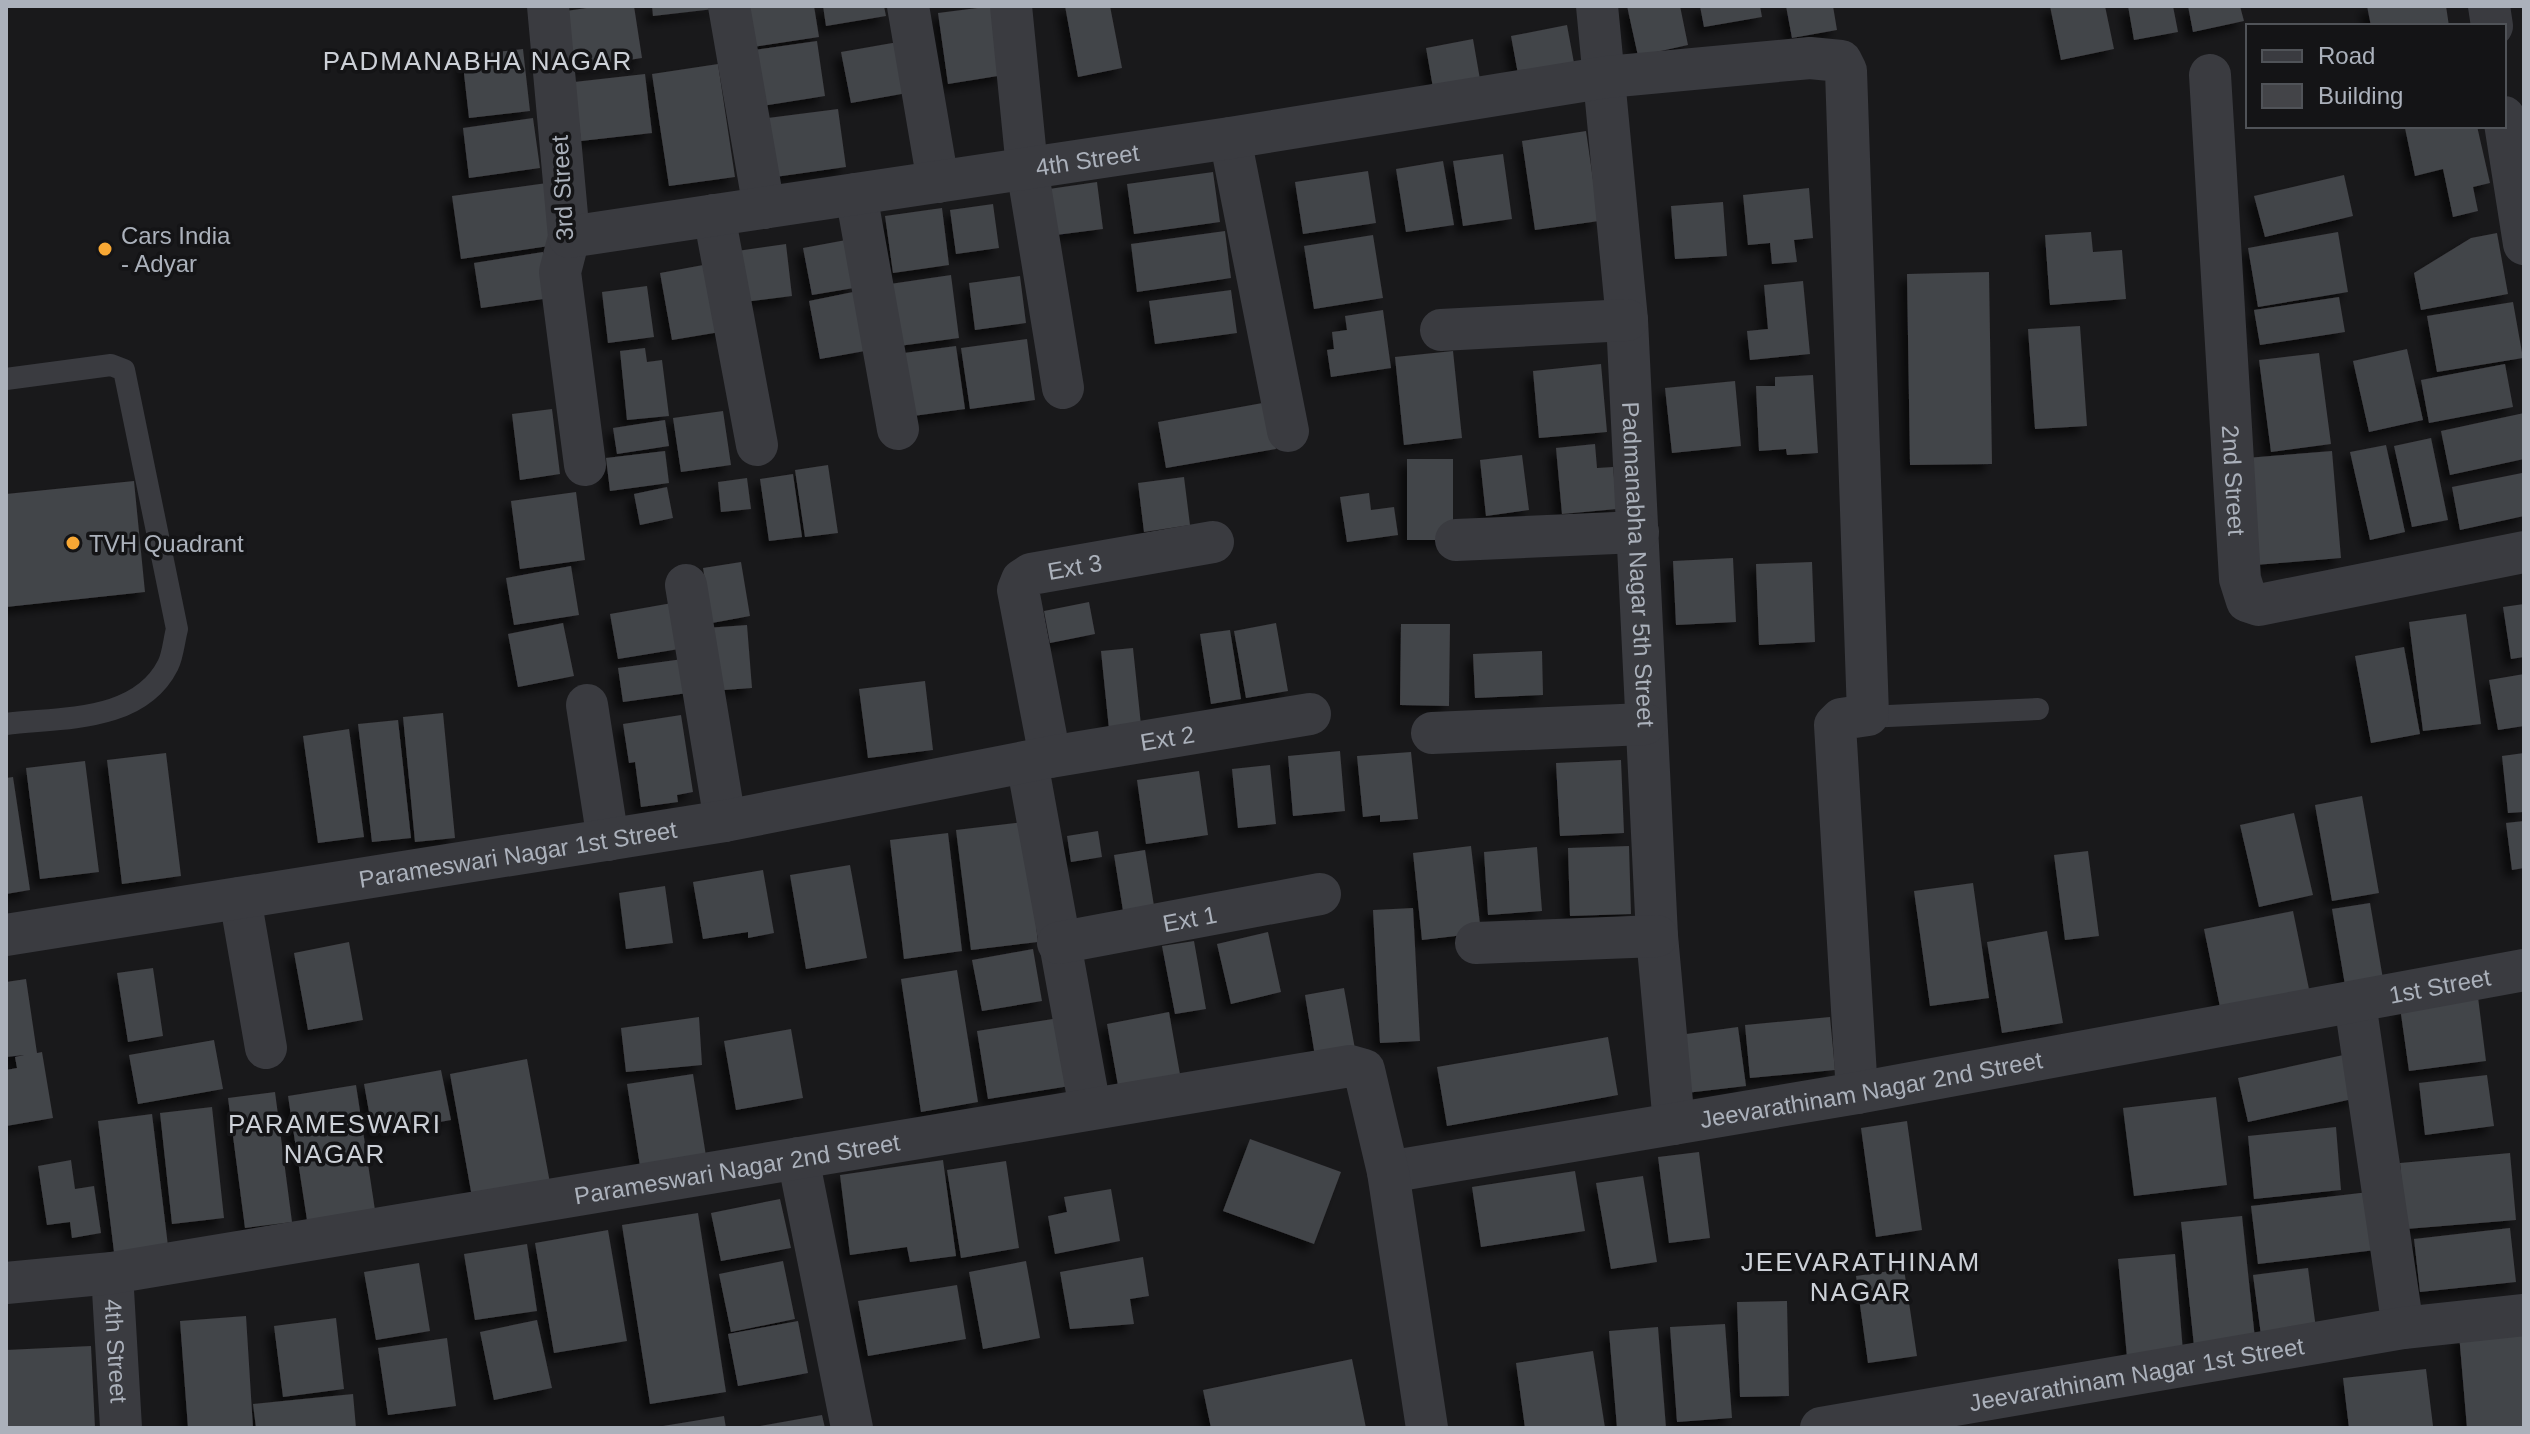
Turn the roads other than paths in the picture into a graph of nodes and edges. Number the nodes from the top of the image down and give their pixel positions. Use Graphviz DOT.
graph roads {
  1 [pos="548,6"];
  2 [pos="729,6"];
  3 [pos="908,6"];
  4 [pos="1011,6"];
  5 [pos="1597,6"];
  6 [pos="2210,75"];
  7 [pos="1607,77"];
  8 [pos="2506,128"];
  9 [pos="1230,138"];
  10 [pos="1027,168"];
  11 [pos="938,182"];
  12 [pos="856,194"];
  13 [pos="764,208"];
  14 [pos="714,215"];
  15 [pos="2522,220"];
  16 [pos="569,237"];
  17 [pos="1627,320"];
  18 [pos="1441,330"];
  19 [pos="6,379"];
  20 [pos="1063,388"];
  21 [pos="898,429"];
  22 [pos="1288,431"];
  23 [pos="757,445"];
  24 [pos="585,465"];
  25 [pos="1638,532"];
  26 [pos="1456,540"];
  27 [pos="1213,542"];
  28 [pos="2524,552"];
  29 [pos="686,585"];
  30 [pos="587,705"];
  31 [pos="2038,709"];
  32 [pos="1310,714"];
  33 [pos="1867,717"];
  34 [pos="6,724"];
  35 [pos="1645,724"];
  36 [pos="1432,733"];
  37 [pos="1038,760"];
  38 [pos="725,821"];
  39 [pos="608,840"];
  40 [pos="1320,894"];
  41 [pos="240,898"];
  42 [pos="6,935"];
  43 [pos="1657,936"];
  44 [pos="1058,943"];
  45 [pos="1476,943"];
  46 [pos="2524,970"];
  47 [pos="2355,1003"];
  48 [pos="266,1048"];
  49 [pos="1857,1093"];
  50 [pos="1090,1108"];
  51 [pos="1674,1124"];
  52 [pos="798,1158"];
  53 [pos="1388,1172"];
  54 [pos="112,1273"];
  55 [pos="6,1283"];
  56 [pos="2524,1315"];
  57 [pos="2403,1328"];
  58 [pos="121,1428"];
  59 [pos="852,1428"];
  60 [pos="1427,1428"];
  61 [pos="1821,1428"];
  1 -- 16 [label="street, 3rd Street"];
  2 -- 13 [label="street"];
  3 -- 11 [label="street"];
  4 -- 10 [label="street"];
  5 -- 7 [label="street, Padmanabha Nagar 5th Street"];
  6 -- 28 [label="street, 2nd Street"];
  7 -- 9 [label="street, 4th Street"];
  7 -- 17 [label="street, Padmanabha Nagar 5th Street"];
  7 -- 33 [label="street, 4th Street"];
  8 -- 15 [label="street"];
  9 -- 10 [label="street, 4th Street"];
  9 -- 22 [label="street"];
  10 -- 11 [label="street, 4th Street"];
  10 -- 20 [label="street"];
  11 -- 12 [label="street, 4th Street"];
  12 -- 13 [label="street, 4th Street"];
  12 -- 21 [label="street"];
  13 -- 14 [label="street, 4th Street"];
  14 -- 16 [label="street, 4th Street"];
  14 -- 23 [label="street"];
  16 -- 24 [label="street, 3rd Street"];
  17 -- 18 [label="street"];
  17 -- 25 [label="street, Padmanabha Nagar 5th Street"];
  19 -- 34 [label="lane"];
  25 -- 26 [label="street"];
  25 -- 35 [label="street, Padmanabha Nagar 5th Street"];
  27 -- 37 [label="street, Ext 3"];
  29 -- 38 [label="street"];
  30 -- 39 [label="street"];
  31 -- 33 [label="lane"];
  32 -- 37 [label="street, Ext 2"];
  33 -- 49 [label="street"];
  35 -- 36 [label="street"];
  35 -- 43 [label="street, Padmanabha Nagar 5th Street"];
  37 -- 38 [label="street, Parameswari Nagar 1st Street"];
  37 -- 44 [label="street"];
  38 -- 39 [label="street, Parameswari Nagar 1st Street"];
  39 -- 41 [label="street, Parameswari Nagar 1st Street"];
  40 -- 44 [label="street, Ext 1"];
  41 -- 42 [label="street, Parameswari Nagar 1st Street"];
  41 -- 48 [label="street"];
  43 -- 45 [label="street"];
  43 -- 51 [label="street, Padmanabha Nagar 5th Street"];
  44 -- 50 [label="street"];
  46 -- 47 [label="street, 1st Street"];
  47 -- 49 [label="street, Jeevarathinam Nagar 2nd Street"];
  47 -- 57 [label="street"];
  49 -- 51 [label="street, Jeevarathinam Nagar 2nd Street"];
  50 -- 52 [label="street, Parameswari Nagar 2nd Street"];
  50 -- 53 [label="street, Parameswari Nagar 2nd Street"];
  51 -- 53 [label="street, Jeevarathinam Nagar 2nd Street"];
  52 -- 54 [label="street, Parameswari Nagar 2nd Street"];
  52 -- 59 [label="street"];
  53 -- 60 [label="street, Parameswari Nagar 2nd Street"];
  54 -- 55 [label="street, Parameswari Nagar 2nd Street"];
  54 -- 58 [label="street, 4th Street"];
  56 -- 57 [label="street, Jeevarathinam Nagar 1st Street"];
  57 -- 61 [label="street, Jeevarathinam Nagar 1st Street"];
}
